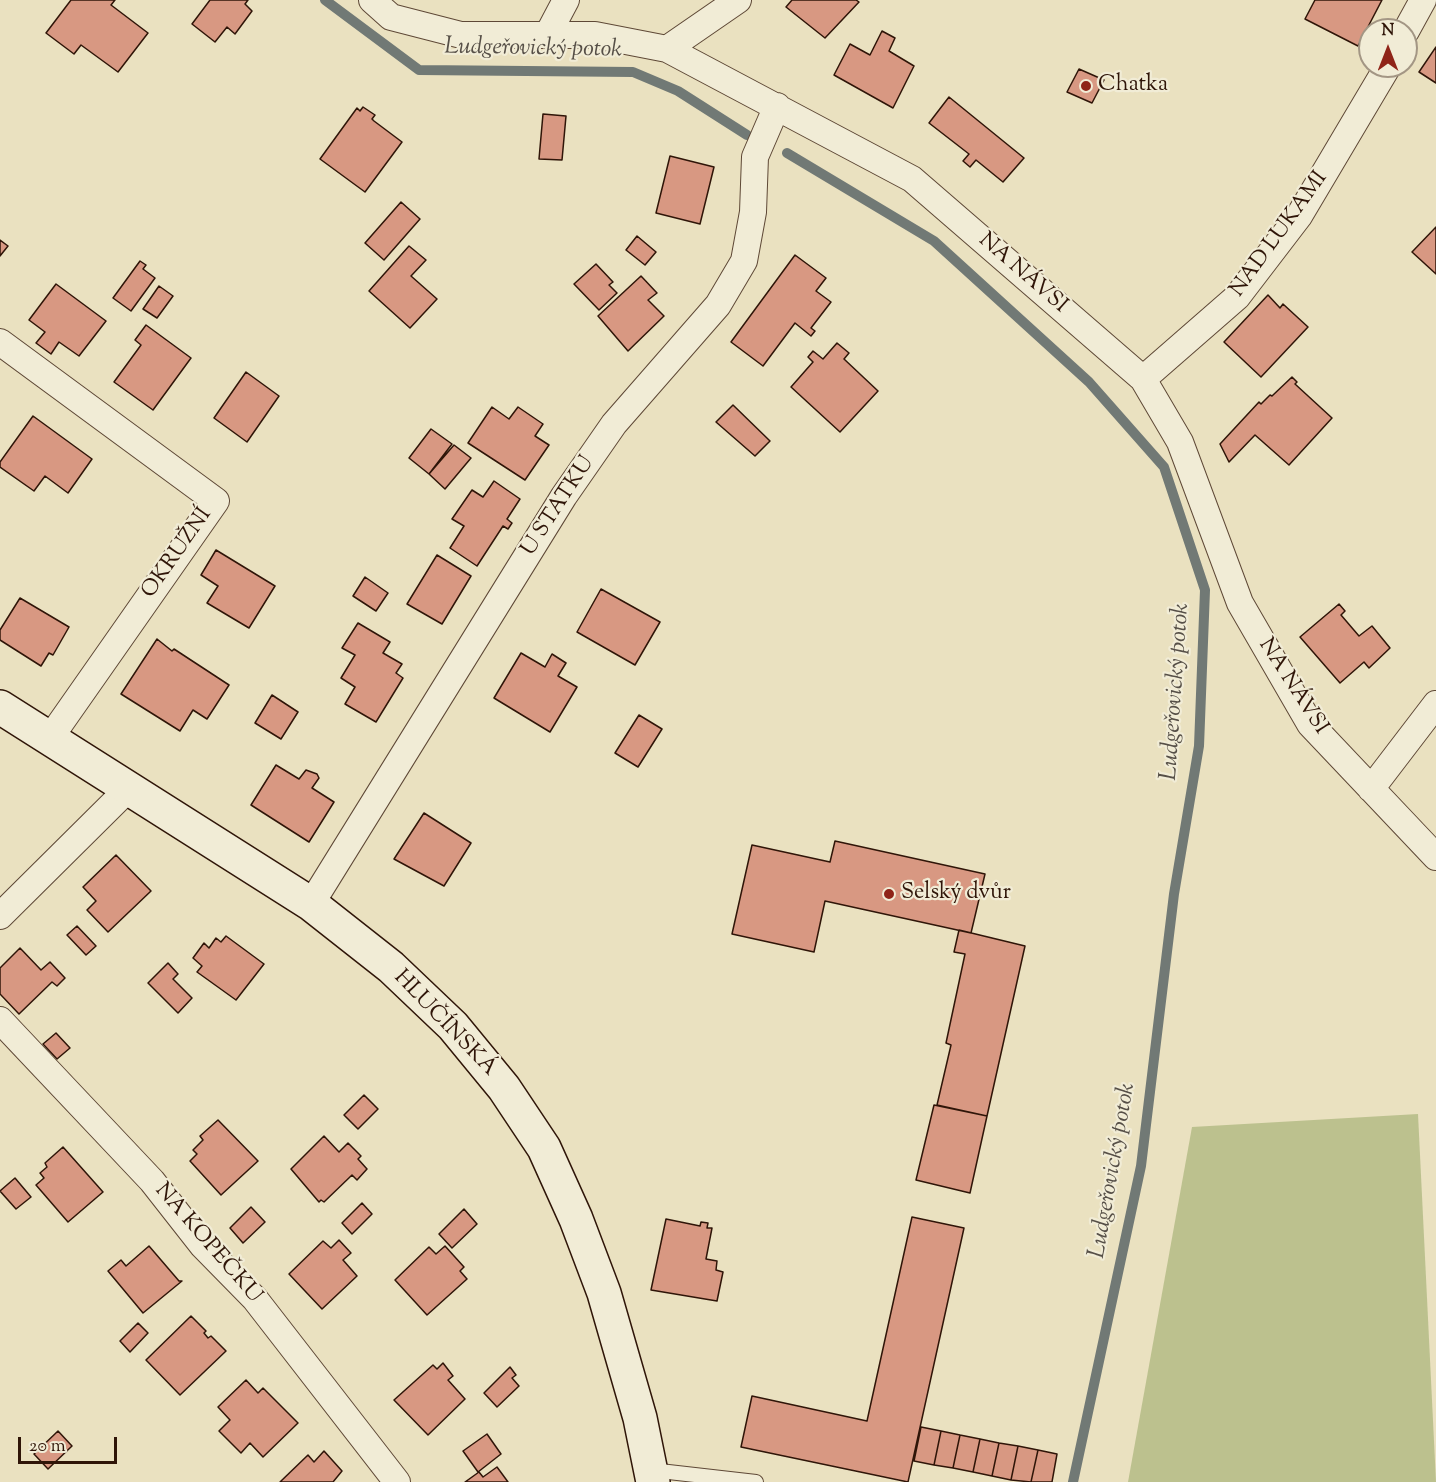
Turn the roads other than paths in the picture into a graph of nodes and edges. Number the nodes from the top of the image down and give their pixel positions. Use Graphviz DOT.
graph roads {
  1 [pos="372,0"];
  2 [pos="566,0"];
  3 [pos="738,0"];
  4 [pos="1423,0"];
  5 [pos="1413,18"];
  6 [pos="548,34"];
  7 [pos="667,49"];
  8 [pos="1381,78"];
  9 [pos="777,106"];
  10 [pos="0,342"];
  11 [pos="1143,379"];
  12 [pos="1436,704"];
  13 [pos="0,707"];
  14 [pos="50,738"];
  15 [pos="128,789"];
  16 [pos="1371,789"];
  17 [pos="1436,856"];
  18 [pos="311,904"];
  19 [pos="0,916"];
  20 [pos="0,1020"];
  21 [pos="652,1476"];
  22 [pos="397,1482"];
  23 [pos="756,1482"];
  1 -- 6 [label="street, NA NÁVSI"];
  2 -- 6 [label="street"];
  3 -- 7 [label="street"];
  4 -- 5 [label="street"];
  6 -- 7 [label="street, NA NÁVSI"];
  7 -- 9 [label="street, NA NÁVSI"];
  8 -- 11 [label="street, NAD LUKAMI"];
  9 -- 11 [label="street, NA NÁVSI"];
  9 -- 18 [label="street, U STATKU"];
  10 -- 14 [label="street, OKRUŽNÍ"];
  11 -- 16 [label="street, NA NÁVSI"];
  12 -- 16 [label="street"];
  13 -- 14 [label="street, HLUČÍNSKÁ"];
  14 -- 15 [label="street, HLUČÍNSKÁ"];
  15 -- 18 [label="street, HLUČÍNSKÁ"];
  15 -- 19 [label="street"];
  16 -- 17 [label="street, NA NÁVSI"];
  18 -- 21 [label="street, HLUČÍNSKÁ"];
  20 -- 22 [label="street, NA KOPEČKU"];
  21 -- 23 [label="lane"];
}
